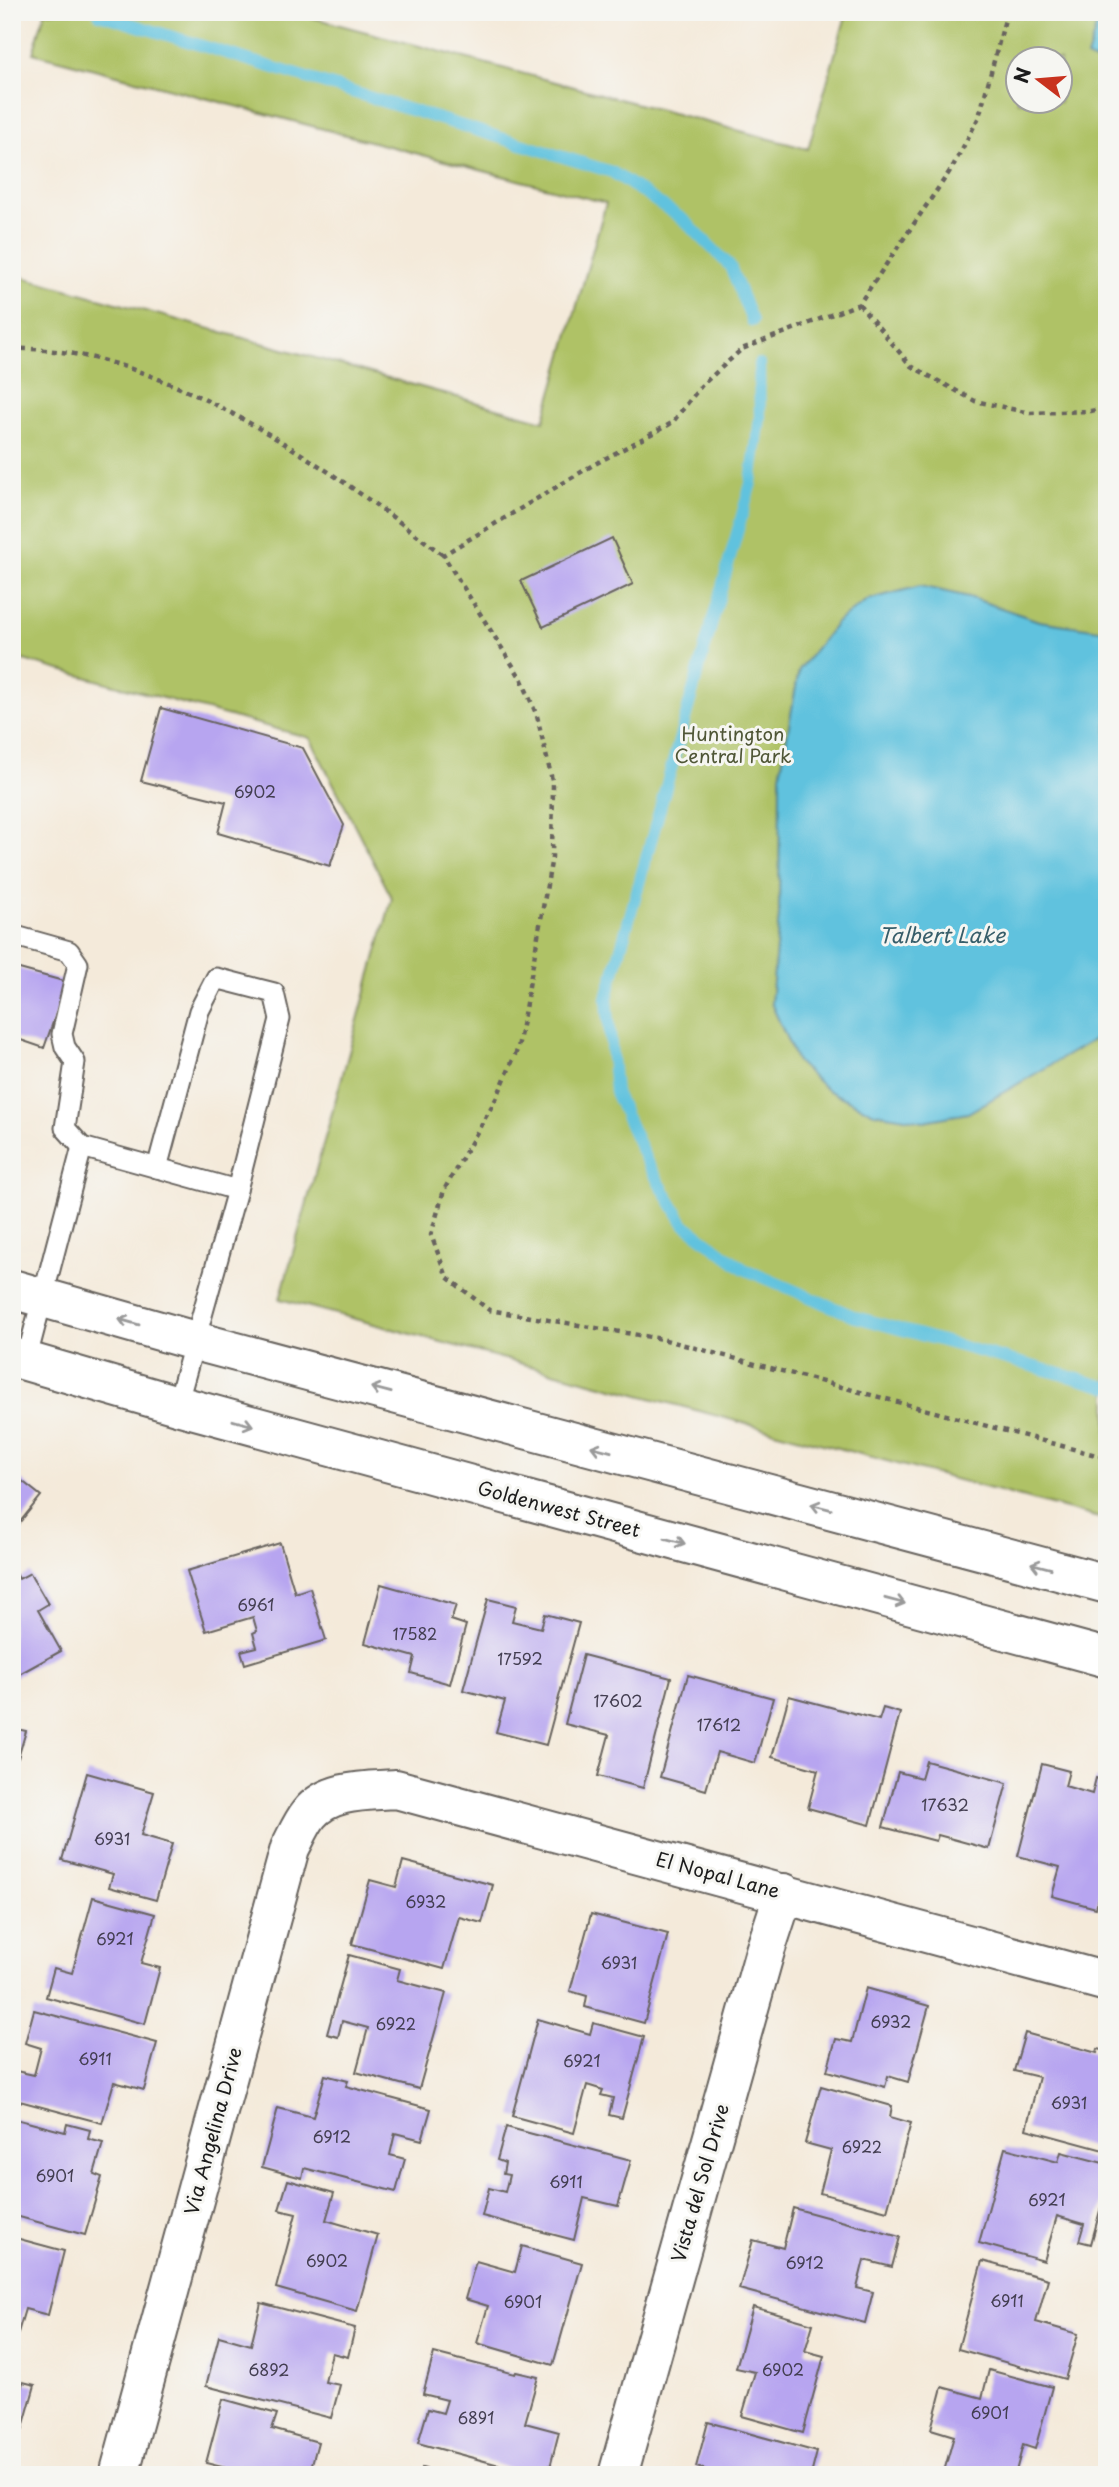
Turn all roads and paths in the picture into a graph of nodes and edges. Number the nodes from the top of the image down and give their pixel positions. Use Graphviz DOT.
graph roads {
  1 [pos="1007,12"];
  2 [pos="859,304"];
  3 [pos="12,349"];
  4 [pos="1107,407"];
  5 [pos="443,555"];
  6 [pos="12,935"];
  7 [pos="82,1147"];
  8 [pos="157,1168"];
  9 [pos="237,1190"];
  10 [pos="28,1293"];
  11 [pos="195,1340"];
  12 [pos="19,1359"];
  13 [pos="177,1405"];
  14 [pos="1107,1458"];
  15 [pos="1107,1584"];
  16 [pos="1107,1658"];
  17 [pos="328,1799"];
  18 [pos="784,1893"];
  19 [pos="1107,1982"];
  20 [pos="119,2475"];
  21 [pos="618,2475"];
  1 -- 2 [label="path"];
  2 -- 4 [label="path"];
  2 -- 5 [label="path"];
  3 -- 5 [label="path"];
  5 -- 14 [label="path"];
  6 -- 7 [label="lane"];
  7 -- 8 [label="lane"];
  7 -- 10 [label="lane"];
  8 -- 9 [label="lane"];
  8 -- 9 [label="lane"];
  9 -- 11 [label="lane"];
  11 -- 10 [label="main road, one-way"];
  10 -- 12 [label="lane"];
  11 -- 13 [label="lane"];
  15 -- 11 [label="main road, one-way"];
  12 -- 13 [label="main road, Goldenwest Street"];
  13 -- 16 [label="main road, Goldenwest Street, one-way"];
  17 -- 18 [label="main road, El Nopal Lane"];
  17 -- 20 [label="main road, Via Angelina Drive"];
  18 -- 19 [label="main road, El Nopal Lane"];
  18 -- 21 [label="main road, Vista del Sol Drive"];
}
